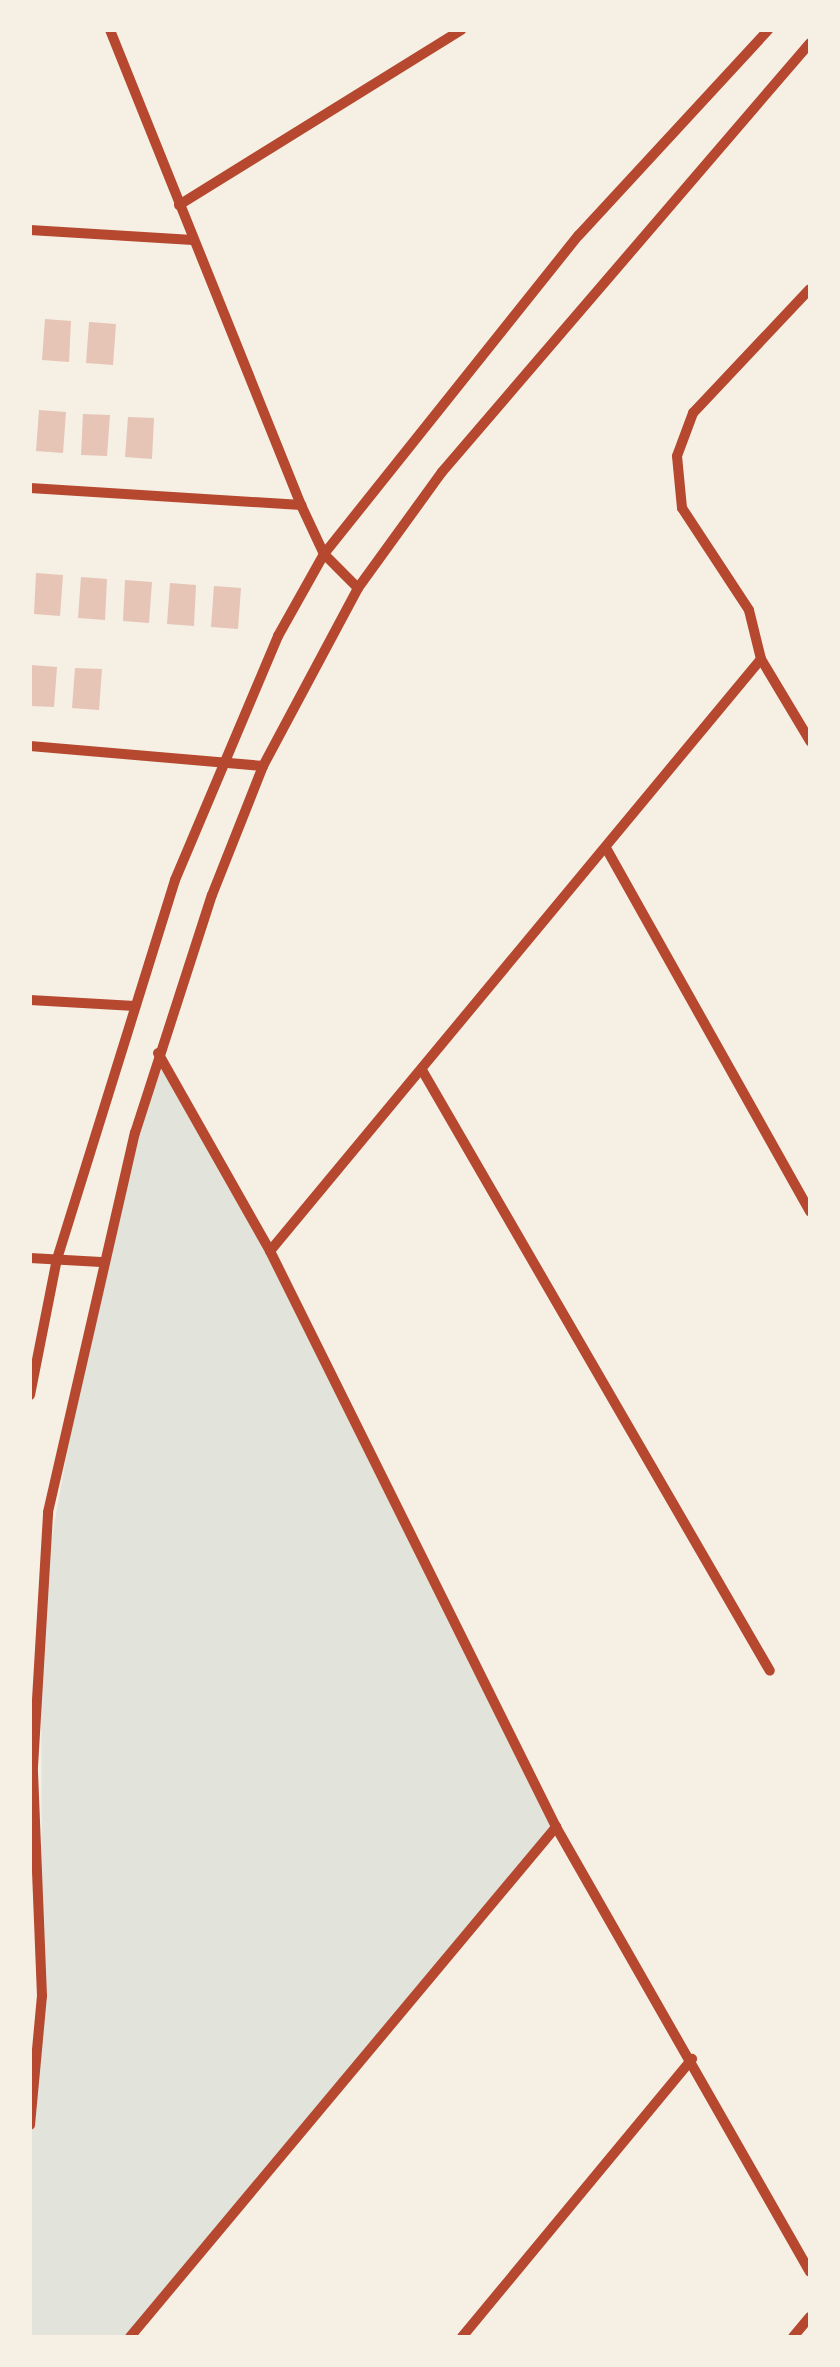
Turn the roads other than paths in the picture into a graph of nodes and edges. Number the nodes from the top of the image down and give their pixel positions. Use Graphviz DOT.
graph roads {
  1 [pos="110,30"];
  2 [pos="461,30"];
  3 [pos="768,30"];
  4 [pos="810,43"];
  5 [pos="179,205"];
  6 [pos="30,230"];
  7 [pos="192,240"];
  8 [pos="810,289"];
  9 [pos="30,488"];
  10 [pos="301,505"];
  11 [pos="324,554"];
  12 [pos="358,588"];
  13 [pos="761,659"];
  14 [pos="810,741"];
  15 [pos="30,746"];
  16 [pos="220,760"];
  17 [pos="263,766"];
  18 [pos="606,848"];
  19 [pos="30,1000"];
  20 [pos="135,1006"];
  21 [pos="158,1053"];
  22 [pos="422,1070"];
  23 [pos="810,1212"];
  24 [pos="270,1251"];
  25 [pos="30,1258"];
  26 [pos="57,1260"];
  27 [pos="101,1262"];
  28 [pos="30,1395"];
  29 [pos="770,1672"];
  30 [pos="32,1767"];
  31 [pos="556,1827"];
  32 [pos="692,2059"];
  33 [pos="30,2124"];
  34 [pos="810,2272"];
  35 [pos="810,2317"];
  36 [pos="130,2337"];
  37 [pos="462,2337"];
  38 [pos="793,2337"];
  1 -- 5 [label="street"];
  2 -- 5 [label="street"];
  3 -- 11 [label="street"];
  4 -- 12 [label="street"];
  5 -- 7 [label="street"];
  6 -- 7 [label="street"];
  7 -- 10 [label="street"];
  8 -- 13 [label="street"];
  9 -- 10 [label="street"];
  10 -- 11 [label="street"];
  11 -- 12 [label="street"];
  11 -- 16 [label="street"];
  12 -- 17 [label="street"];
  13 -- 14 [label="street"];
  13 -- 18 [label="street"];
  15 -- 16 [label="street"];
  16 -- 17 [label="street"];
  16 -- 20 [label="street"];
  17 -- 21 [label="street"];
  18 -- 22 [label="street"];
  18 -- 23 [label="street"];
  19 -- 20 [label="street"];
  20 -- 26 [label="street"];
  21 -- 24 [label="street"];
  21 -- 27 [label="street"];
  22 -- 24 [label="street"];
  22 -- 29 [label="street"];
  24 -- 31 [label="street"];
  25 -- 26 [label="street"];
  26 -- 27 [label="street"];
  26 -- 28 [label="street"];
  27 -- 30 [label="street"];
  30 -- 33 [label="street"];
  31 -- 32 [label="street"];
  31 -- 36 [label="street"];
  32 -- 34 [label="street"];
  32 -- 37 [label="street"];
  35 -- 38 [label="street"];
}
